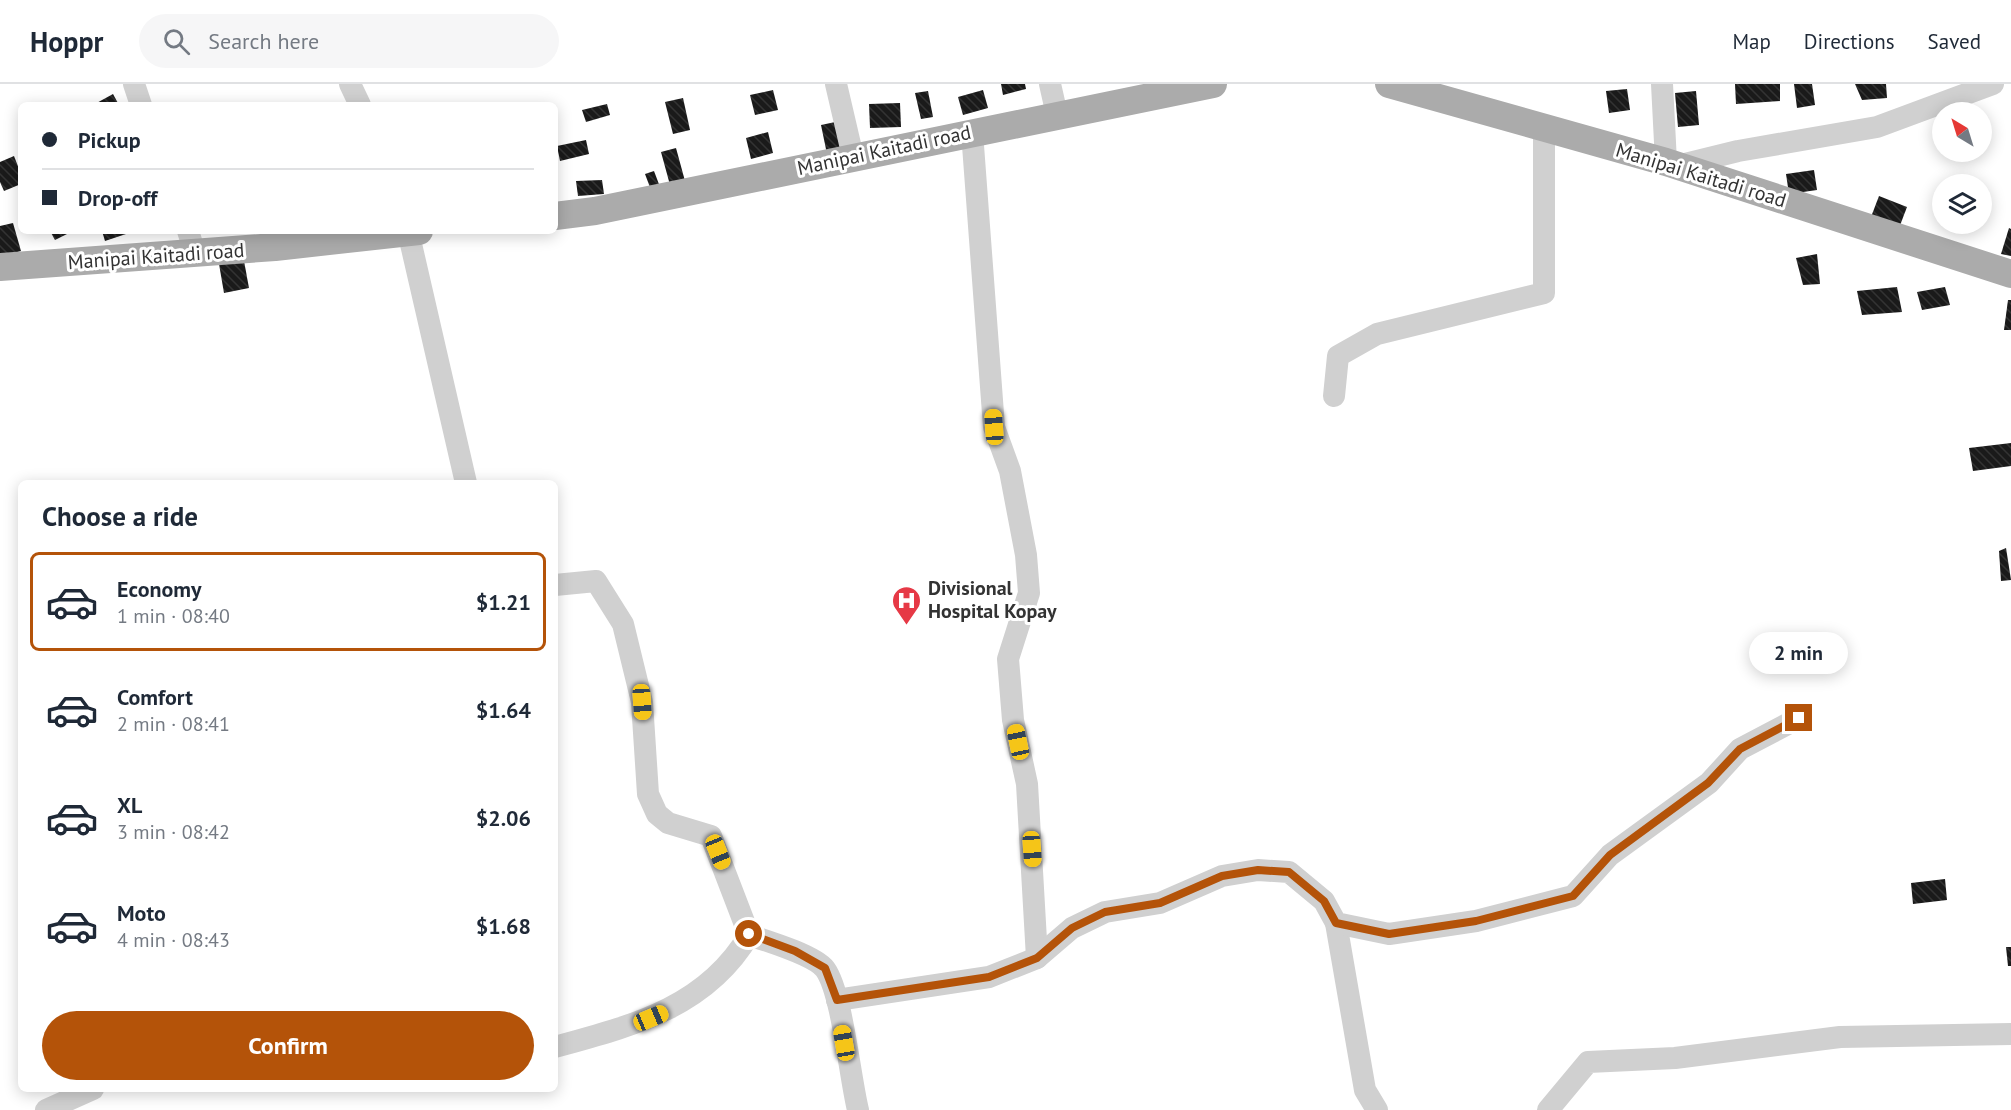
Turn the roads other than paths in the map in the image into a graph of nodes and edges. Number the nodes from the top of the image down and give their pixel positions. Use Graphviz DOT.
graph roads {
  1 [pos="134,84"];
  2 [pos="350,84"];
  3 [pos="836,84"];
  4 [pos="1050,84"];
  5 [pos="1213,84"];
  6 [pos="1389,84"];
  7 [pos="1662,84"];
  8 [pos="1993,84"];
  9 [pos="1142,91"];
  10 [pos="140,102"];
  11 [pos="359,102"];
  12 [pos="1056,115"];
  13 [pos="1544,128"];
  14 [pos="972,132"];
  15 [pos="853,157"];
  16 [pos="1671,164"];
  17 [pos="558,216"];
  18 [pos="352,234"];
  19 [pos="413,234"];
  20 [pos="192,242"];
  21 [pos="0,267"];
  22 [pos="2011,274"];
  23 [pos="1334,396"];
  24 [pos="465,480"];
  25 [pos="558,585"];
  26 [pos="1799,718"];
  27 [pos="1336,923"];
  28 [pos="749,934"];
  29 [pos="1037,958"];
  30 [pos="837,1000"];
  31 [pos="2011,1034"];
  32 [pos="558,1046"];
  33 [pos="86,1092"];
  34 [pos="46,1110"];
  35 [pos="858,1110"];
  36 [pos="1377,1110"];
  37 [pos="1548,1110"];
  1 -- 10 [label="street"];
  2 -- 11 [label="street"];
  3 -- 15 [label="street"];
  4 -- 12 [label="street"];
  5 -- 9 [label="main road, Manipai Kaitadi road"];
  6 -- 13 [label="main road, Manipai Kaitadi road"];
  7 -- 16 [label="street"];
  8 -- 16 [label="street"];
  9 -- 12 [label="main road, Manipai Kaitadi road"];
  12 -- 14 [label="main road, Manipai Kaitadi road"];
  13 -- 16 [label="main road, Manipai Kaitadi road"];
  13 -- 23 [label="street"];
  14 -- 15 [label="main road, Manipai Kaitadi road"];
  14 -- 29 [label="street"];
  15 -- 17 [label="main road, Manipai Kaitadi road"];
  16 -- 22 [label="main road, Manipai Kaitadi road"];
  18 -- 20 [label="main road, Manipai Kaitadi road"];
  19 -- 24 [label="street"];
  20 -- 21 [label="main road, Manipai Kaitadi road"];
  25 -- 28 [label="street"];
  26 -- 27 [label="street"];
  27 -- 29 [label="street"];
  27 -- 36 [label="street"];
  28 -- 30 [label="street"];
  28 -- 32 [label="street"];
  29 -- 30 [label="street"];
  30 -- 35 [label="street"];
  31 -- 37 [label="street"];
  33 -- 34 [label="street"];
}
